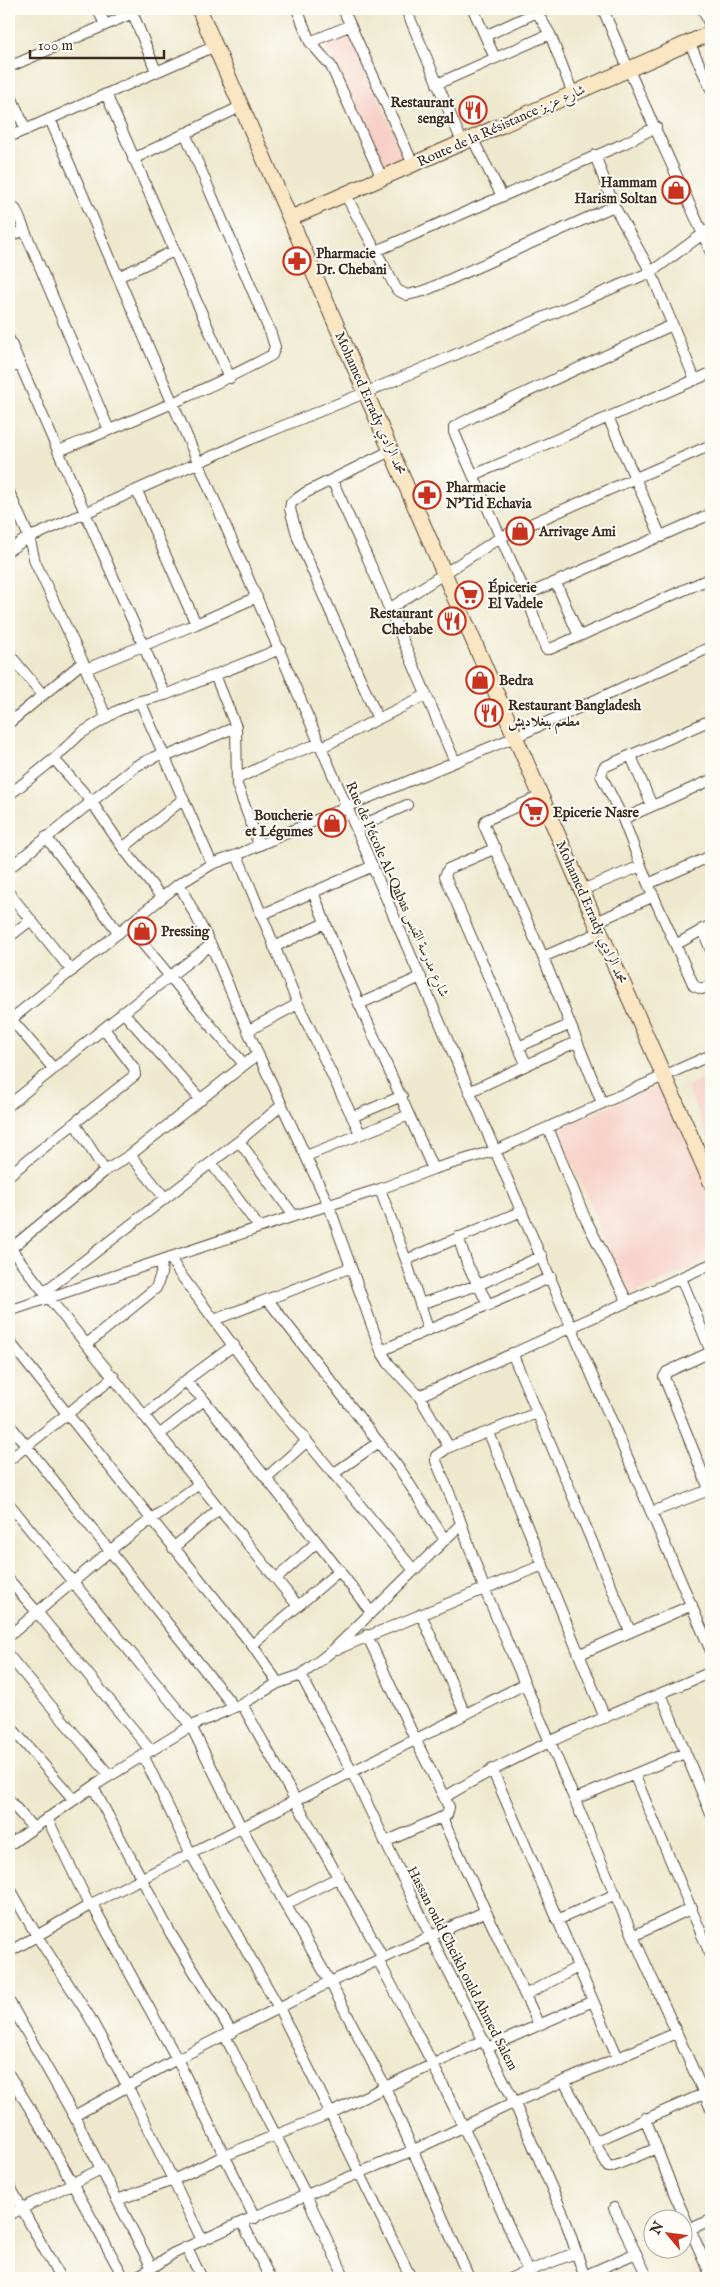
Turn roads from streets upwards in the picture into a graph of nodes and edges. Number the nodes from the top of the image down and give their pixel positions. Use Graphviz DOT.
graph roads {
  1 [pos="98,9"];
  2 [pos="199,9"];
  3 [pos="297,9"];
  4 [pos="343,9"];
  5 [pos="406,9"];
  6 [pos="473,9"];
  7 [pos="603,9"];
  8 [pos="703,9"];
  9 [pos="536,10"];
  10 [pos="132,11"];
  11 [pos="105,25"];
  12 [pos="349,26"];
  13 [pos="711,28"];
  14 [pos="711,33"];
  15 [pos="550,34"];
  16 [pos="485,36"];
  17 [pos="310,42"];
  18 [pos="689,42"];
  19 [pos="215,46"];
  20 [pos="495,58"];
  21 [pos="9,68"];
  22 [pos="628,70"];
  23 [pos="156,72"];
  24 [pos="437,84"];
  25 [pos="711,89"];
  26 [pos="9,92"];
  27 [pos="106,94"];
  28 [pos="573,94"];
  29 [pos="242,106"];
  30 [pos="50,119"];
  31 [pos="656,127"];
  32 [pos="26,130"];
  33 [pos="185,133"];
  34 [pos="9,137"];
  35 [pos="467,140"];
  36 [pos="595,155"];
  37 [pos="133,159"];
  38 [pos="413,164"];
  39 [pos="382,178"];
  40 [pos="345,194"];
  41 [pos="502,196"];
  42 [pos="614,206"];
  43 [pos="9,210"];
  44 [pos="291,218"];
  45 [pos="24,230"];
  46 [pos="707,231"];
  47 [pos="9,237"];
  48 [pos="174,251"];
  49 [pos="376,251"];
  50 [pos="711,253"];
  51 [pos="651,272"];
  52 [pos="118,276"];
  53 [pos="672,325"];
  54 [pos="9,339"];
  55 [pos="19,364"];
  56 [pos="9,368"];
  57 [pos="711,373"];
  58 [pos="230,378"];
  59 [pos="695,380"];
  60 [pos="366,392"];
  61 [pos="173,405"];
  62 [pos="608,417"];
  63 [pos="109,430"];
  64 [pos="711,446"];
  65 [pos="392,450"];
  66 [pos="59,451"];
  67 [pos="199,463"];
  68 [pos="474,476"];
  69 [pos="635,479"];
  70 [pos="332,480"];
  71 [pos="137,491"];
  72 [pos="9,492"];
  73 [pos="86,513"];
  74 [pos="711,514"];
  75 [pos="661,536"];
  76 [pos="30,537"];
  77 [pos="502,537"];
  78 [pos="9,550"];
  79 [pos="446,573"];
  80 [pos="711,578"];
  81 [pos="556,583"];
  82 [pos="526,595"];
  83 [pos="257,597"];
  84 [pos="389,609"];
  85 [pos="196,624"];
  86 [pos="579,636"];
  87 [pos="144,644"];
  88 [pos="711,648"];
  89 [pos="280,649"];
  90 [pos="9,654"];
  91 [pos="84,666"];
  92 [pos="215,675"];
  93 [pos="43,695"];
  94 [pos="165,695"];
  95 [pos="426,695"];
  96 [pos="140,702"];
  97 [pos="106,717"];
  98 [pos="378,719"];
  99 [pos="711,720"];
  100 [pos="9,723"];
  101 [pos="236,727"];
  102 [pos="515,737"];
  103 [pos="321,745"];
  104 [pos="164,755"];
  105 [pos="631,756"];
  106 [pos="54,758"];
  107 [pos="455,762"];
  108 [pos="237,779"];
  109 [pos="711,780"];
  110 [pos="9,795"];
  111 [pos="541,796"];
  112 [pos="182,800"];
  113 [pos="91,801"];
  114 [pos="407,805"];
  115 [pos="346,806"];
  116 [pos="652,806"];
  117 [pos="623,819"];
  118 [pos="356,828"];
  119 [pos="46,837"];
  120 [pos="260,845"];
  121 [pos="123,848"];
  122 [pos="496,848"];
  123 [pos="237,855"];
  124 [pos="711,856"];
  125 [pos="212,864"];
  126 [pos="373,866"];
  127 [pos="641,866"];
  128 [pos="9,868"];
  129 [pos="179,884"];
  130 [pos="648,884"];
  131 [pos="582,890"];
  132 [pos="313,892"];
  133 [pos="9,893"];
  134 [pos="654,896"];
  135 [pos="162,898"];
  136 [pos="260,914"];
  137 [pos="31,920"];
  138 [pos="325,923"];
  139 [pos="598,927"];
  140 [pos="707,927"];
  141 [pos="124,930"];
  142 [pos="9,937"];
  143 [pos="676,944"];
  144 [pos="211,945"];
  145 [pos="274,947"];
  146 [pos="711,950"];
  147 [pos="542,957"];
  148 [pos="72,971"];
  149 [pos="170,975"];
  150 [pos="421,977"];
  151 [pos="711,985"];
  152 [pos="298,1004"];
  153 [pos="359,1004"];
  154 [pos="123,1012"];
  155 [pos="10,1020"];
  156 [pos="569,1024"];
  157 [pos="105,1030"];
  158 [pos="249,1030"];
  159 [pos="576,1042"];
  160 [pos="518,1047"];
  161 [pos="258,1054"];
  162 [pos="711,1055"];
  163 [pos="244,1064"];
  164 [pos="526,1064"];
  165 [pos="54,1069"];
  166 [pos="665,1075"];
  167 [pos="471,1091"];
  168 [pos="402,1096"];
  169 [pos="202,1100"];
  170 [pos="602,1103"];
  171 [pos="9,1105"];
  172 [pos="282,1105"];
  173 [pos="409,1115"];
  174 [pos="352,1118"];
  175 [pos="75,1124"];
  176 [pos="548,1128"];
  177 [pos="360,1133"];
  178 [pos="239,1141"];
  179 [pos="497,1150"];
  180 [pos="130,1155"];
  181 [pos="306,1156"];
  182 [pos="211,1163"];
  183 [pos="433,1169"];
  184 [pos="105,1171"];
  185 [pos="9,1175"];
  186 [pos="711,1182"];
  187 [pos="380,1190"];
  188 [pos="165,1198"];
  189 [pos="329,1206"];
  190 [pos="522,1211"];
  191 [pos="294,1216"];
  192 [pos="258,1227"];
  193 [pos="458,1237"];
  194 [pos="10,1250"];
  195 [pos="542,1256"];
  196 [pos="166,1258"];
  197 [pos="406,1260"];
  198 [pos="711,1264"];
  199 [pos="349,1268"];
  200 [pos="551,1277"];
  201 [pos="681,1278"];
  202 [pos="478,1285"];
  203 [pos="46,1295"];
  204 [pos="268,1300"];
  205 [pos="627,1301"];
  206 [pos="420,1304"];
  207 [pos="489,1306"];
  208 [pos="9,1311"];
  209 [pos="214,1320"];
  210 [pos="572,1326"];
  211 [pos="428,1329"];
  212 [pos="9,1341"];
  213 [pos="87,1344"];
  214 [pos="234,1345"];
  215 [pos="381,1351"];
  216 [pos="711,1352"];
  217 [pos="512,1353"];
  218 [pos="114,1377"];
  219 [pos="186,1381"];
  220 [pos="419,1396"];
  221 [pos="204,1400"];
  222 [pos="68,1413"];
  223 [pos="537,1413"];
  224 [pos="144,1416"];
  225 [pos="9,1424"];
  226 [pos="489,1433"];
  227 [pos="159,1436"];
  228 [pos="306,1442"];
  229 [pos="378,1442"];
  230 [pos="27,1446"];
  231 [pos="449,1447"];
  232 [pos="9,1460"];
  233 [pos="333,1474"];
  234 [pos="266,1478"];
  235 [pos="199,1484"];
  236 [pos="710,1492"];
  237 [pos="9,1504"];
  238 [pos="219,1509"];
  239 [pos="652,1512"];
  240 [pos="151,1521"];
  241 [pos="460,1525"];
  242 [pos="446,1540"];
  243 [pos="317,1542"];
  244 [pos="173,1548"];
  245 [pos="110,1551"];
  246 [pos="543,1565"];
  247 [pos="413,1569"];
  248 [pos="340,1570"];
  249 [pos="276,1579"];
  250 [pos="9,1580"];
  251 [pos="72,1581"];
  252 [pos="484,1588"];
  253 [pos="692,1605"];
  254 [pos="298,1606"];
  255 [pos="38,1612"];
  256 [pos="372,1612"];
  257 [pos="421,1614"];
  258 [pos="630,1631"];
  259 [pos="367,1635"];
  260 [pos="9,1636"];
  261 [pos="252,1644"];
  262 [pos="332,1651"];
  263 [pos="711,1651"];
  264 [pos="580,1654"];
  265 [pos="9,1656"];
  266 [pos="711,1672"];
  267 [pos="301,1675"];
  268 [pos="278,1683"];
  269 [pos="525,1684"];
  270 [pos="661,1694"];
  271 [pos="238,1705"];
  272 [pos="465,1714"];
  273 [pos="605,1718"];
  274 [pos="9,1725"];
  275 [pos="191,1726"];
  276 [pos="415,1739"];
  277 [pos="550,1742"];
  278 [pos="147,1753"];
  279 [pos="686,1753"];
  280 [pos="492,1769"];
  281 [pos="351,1770"];
  282 [pos="634,1774"];
  283 [pos="110,1776"];
  284 [pos="93,1787"];
  285 [pos="445,1797"];
  286 [pos="575,1799"];
  287 [pos="9,1800"];
  288 [pos="74,1800"];
  289 [pos="295,1800"];
  290 [pos="711,1814"];
  291 [pos="48,1818"];
  292 [pos="442,1818"];
  293 [pos="242,1827"];
  294 [pos="33,1828"];
  295 [pos="385,1842"];
  296 [pos="9,1845"];
  297 [pos="191,1854"];
  298 [pos="339,1877"];
  299 [pos="141,1880"];
  300 [pos="9,1886"];
  301 [pos="616,1894"];
  302 [pos="286,1904"];
  303 [pos="91,1905"];
  304 [pos="692,1908"];
  305 [pos="484,1912"];
  306 [pos="557,1920"];
  307 [pos="430,1935"];
  308 [pos="37,1936"];
  309 [pos="633,1936"];
  310 [pos="9,1952"];
  311 [pos="711,1956"];
  312 [pos="380,1959"];
  313 [pos="578,1967"];
  314 [pos="330,1982"];
  315 [pos="524,1995"];
  316 [pos="593,2001"];
  317 [pos="9,2004"];
  318 [pos="279,2008"];
  319 [pos="538,2024"];
  320 [pos="676,2033"];
  321 [pos="228,2034"];
  322 [pos="486,2044"];
  323 [pos="618,2058"];
  324 [pos="177,2059"];
  325 [pos="433,2063"];
  326 [pos="9,2075"];
  327 [pos="564,2081"];
  328 [pos="127,2085"];
  329 [pos="386,2087"];
  330 [pos="708,2092"];
  331 [pos="513,2103"];
  332 [pos="711,2109"];
  333 [pos="331,2113"];
  334 [pos="74,2116"];
  335 [pos="645,2118"];
  336 [pos="462,2126"];
  337 [pos="275,2136"];
  338 [pos="594,2142"];
  339 [pos="657,2148"];
  340 [pos="414,2150"];
  341 [pos="224,2156"];
  342 [pos="100,2169"];
  343 [pos="359,2172"];
  344 [pos="173,2180"];
  345 [pos="72,2184"];
  346 [pos="9,2185"];
  347 [pos="306,2195"];
  348 [pos="117,2200"];
  349 [pos="22,2208"];
  350 [pos="614,2208"];
  351 [pos="682,2210"];
  352 [pos="9,2215"];
  353 [pos="255,2218"];
  354 [pos="711,2220"];
  355 [pos="242,2222"];
  356 [pos="692,2228"];
  357 [pos="692,2233"];
  358 [pos="202,2240"];
  359 [pos="186,2247"];
  360 [pos="575,2253"];
  361 [pos="636,2253"];
  362 [pos="152,2268"];
  363 [pos="524,2275"];
  364 [pos="711,2276"];
  365 [pos="584,2277"];
  366 [pos="60,2278"];
  367 [pos="124,2278"];
  368 [pos="134,2278"];
  369 [pos="202,2278"];
  370 [pos="270,2278"];
  371 [pos="345,2278"];
  372 [pos="411,2278"];
  373 [pos="469,2278"];
  374 [pos="511,2278"];
  375 [pos="648,2278"];
  1 -- 11 [label="street"];
  2 -- 19 [label="street, Mohamed Errady محمد الرادي"];
  3 -- 17 [label="street"];
  4 -- 12 [label="street"];
  5 -- 24 [label="street"];
  6 -- 16 [label="street"];
  7 -- 22 [label="street"];
  8 -- 13 [label="street"];
  9 -- 15 [label="street"];
  9 -- 16 [label="street"];
  10 -- 11 [label="street"];
  10 -- 23 [label="street"];
  11 -- 21 [label="street"];
  12 -- 17 [label="street"];
  12 -- 38 [label="street"];
  14 -- 18 [label="street, Route de la Résistance شارع عزيز"];
  15 -- 20 [label="street"];
  15 -- 28 [label="street"];
  16 -- 20 [label="street"];
  17 -- 39 [label="street"];
  18 -- 22 [label="street, Route de la Résistance شارع عزيز"];
  18 -- 25 [label="street"];
  19 -- 23 [label="street"];
  19 -- 29 [label="street, Mohamed Errady محمد الرادي"];
  20 -- 24 [label="street"];
  22 -- 28 [label="street, Route de la Résistance شارع عزيز"];
  22 -- 31 [label="street"];
  23 -- 27 [label="street"];
  24 -- 35 [label="street"];
  26 -- 32 [label="street"];
  27 -- 30 [label="street"];
  27 -- 37 [label="street"];
  28 -- 35 [label="street, Route de la Résistance شارع عزيز"];
  29 -- 33 [label="street"];
  29 -- 44 [label="street, Mohamed Errady محمد الرادي"];
  30 -- 32 [label="street"];
  30 -- 52 [label="street, Rue de l'école Al-Qabas شارع مدرسة القبس"];
  31 -- 36 [label="street"];
  31 -- 46 [label="street"];
  32 -- 34 [label="street"];
  33 -- 37 [label="street"];
  33 -- 58 [label="street"];
  35 -- 38 [label="street, Route de la Résistance شارع عزيز"];
  35 -- 41 [label="street"];
  36 -- 41 [label="street"];
  36 -- 42 [label="street"];
  37 -- 48 [label="street"];
  38 -- 39 [label="street, Route de la Résistance شارع عزيز"];
  39 -- 40 [label="street, Route de la Résistance شارع عزيز"];
  40 -- 44 [label="street, Route de la Résistance شارع عزيز"];
  40 -- 49 [label="street"];
  41 -- 49 [label="street"];
  42 -- 49 [label="street"];
  42 -- 51 [label="street"];
  43 -- 45 [label="street"];
  44 -- 60 [label="street, Mohamed Errady محمد الرادي"];
  45 -- 47 [label="street"];
  45 -- 63 [label="street"];
  46 -- 50 [label="street"];
  46 -- 51 [label="street"];
  48 -- 52 [label="street"];
  48 -- 58 [label="street"];
  51 -- 53 [label="street"];
  51 -- 60 [label="street"];
  52 -- 61 [label="street, Rue de l'école Al-Qabas شارع مدرسة القبس"];
  53 -- 59 [label="street"];
  53 -- 68 [label="street"];
  54 -- 55 [label="street"];
  55 -- 56 [label="street"];
  55 -- 66 [label="street"];
  57 -- 59 [label="street"];
  58 -- 61 [label="street"];
  59 -- 62 [label="street"];
  60 -- 65 [label="street, Mohamed Errady محمد الرادي"];
  60 -- 67 [label="street"];
  61 -- 63 [label="street"];
  61 -- 67 [label="street, Rue de l'école Al-Qabas شارع مدرسة القبس"];
  62 -- 68 [label="street"];
  62 -- 69 [label="street"];
  63 -- 66 [label="street"];
  64 -- 69 [label="street"];
  65 -- 70 [label="street"];
  65 -- 79 [label="street, Mohamed Errady محمد الرادي"];
  66 -- 73 [label="street"];
  67 -- 71 [label="street"];
  67 -- 83 [label="street, Rue de l'école Al-Qabas شارع مدرسة القبس"];
  68 -- 77 [label="street"];
  69 -- 75 [label="street"];
  69 -- 77 [label="street"];
  70 -- 84 [label="street"];
  70 -- 98 [label="street"];
  71 -- 73 [label="street"];
  71 -- 85 [label="street"];
  72 -- 76 [label="street"];
  73 -- 76 [label="street"];
  73 -- 87 [label="street"];
  74 -- 75 [label="street"];
  75 -- 81 [label="street"];
  76 -- 78 [label="street"];
  76 -- 91 [label="street"];
  77 -- 79 [label="street"];
  77 -- 82 [label="street"];
  79 -- 84 [label="street"];
  79 -- 102 [label="street, Mohamed Errady محمد الرادي"];
  80 -- 86 [label="street"];
  81 -- 82 [label="street"];
  81 -- 86 [label="street"];
  82 -- 86 [label="street"];
  83 -- 85 [label="street"];
  83 -- 89 [label="street, Rue de l'école Al-Qabas شارع مدرسة القبس"];
  84 -- 95 [label="street"];
  85 -- 87 [label="street"];
  87 -- 91 [label="street"];
  87 -- 94 [label="street"];
  88 -- 102 [label="street"];
  89 -- 92 [label="street"];
  89 -- 103 [label="street, Rue de l'école Al-Qabas شارع مدرسة القبس"];
  90 -- 93 [label="street"];
  91 -- 93 [label="street"];
  91 -- 97 [label="street"];
  92 -- 94 [label="street"];
  92 -- 101 [label="street"];
  93 -- 100 [label="street"];
  94 -- 96 [label="street"];
  95 -- 98 [label="street"];
  95 -- 107 [label="street"];
  96 -- 97 [label="street"];
  96 -- 104 [label="street"];
  97 -- 106 [label="street"];
  98 -- 103 [label="street"];
  99 -- 105 [label="street"];
  101 -- 104 [label="street"];
  101 -- 108 [label="street"];
  102 -- 107 [label="street"];
  102 -- 111 [label="street, Mohamed Errady محمد الرادي"];
  103 -- 108 [label="street"];
  103 -- 115 [label="street, Rue de l'école Al-Qabas شارع مدرسة القبس"];
  104 -- 112 [label="street"];
  104 -- 113 [label="street"];
  105 -- 116 [label="street"];
  105 -- 117 [label="street"];
  106 -- 110 [label="street"];
  106 -- 113 [label="street"];
  107 -- 115 [label="street"];
  108 -- 120 [label="street"];
  109 -- 116 [label="street"];
  111 -- 122 [label="street"];
  111 -- 131 [label="street, Mohamed Errady محمد الرادي"];
  112 -- 121 [label="street"];
  112 -- 125 [label="street"];
  113 -- 119 [label="street"];
  113 -- 121 [label="street"];
  114 -- 118 [label="street"];
  115 -- 118 [label="street, Rue de l'école Al-Qabas شارع مدرسة القبس"];
  115 -- 120 [label="street"];
  116 -- 117 [label="street"];
  117 -- 127 [label="street"];
  118 -- 126 [label="street, Rue de l'école Al-Qabas شارع مدرسة القبس"];
  119 -- 128 [label="street"];
  119 -- 141 [label="street"];
  120 -- 123 [label="street"];
  121 -- 135 [label="street"];
  122 -- 147 [label="street"];
  122 -- 160 [label="street"];
  123 -- 125 [label="street"];
  123 -- 136 [label="street"];
  124 -- 130 [label="street"];
  125 -- 129 [label="street"];
  126 -- 132 [label="street"];
  126 -- 150 [label="street, Rue de l'école Al-Qabas شارع مدرسة القبس"];
  127 -- 130 [label="street"];
  127 -- 131 [label="street"];
  129 -- 135 [label="street"];
  129 -- 144 [label="street"];
  130 -- 134 [label="street"];
  131 -- 139 [label="street, Mohamed Errady محمد الرادي"];
  132 -- 136 [label="street"];
  132 -- 138 [label="street"];
  133 -- 137 [label="street"];
  134 -- 139 [label="street"];
  134 -- 143 [label="street"];
  135 -- 141 [label="street"];
  136 -- 145 [label="street"];
  137 -- 142 [label="street"];
  137 -- 148 [label="street"];
  138 -- 145 [label="street"];
  138 -- 153 [label="street"];
  139 -- 147 [label="street"];
  139 -- 166 [label="street, Mohamed Errady محمد الرادي"];
  140 -- 143 [label="street"];
  140 -- 146 [label="street"];
  141 -- 148 [label="street"];
  141 -- 149 [label="street"];
  143 -- 151 [label="street"];
  144 -- 149 [label="street"];
  144 -- 158 [label="street"];
  145 -- 152 [label="street"];
  147 -- 156 [label="street"];
  148 -- 155 [label="street"];
  149 -- 154 [label="street"];
  149 -- 163 [label="street"];
  150 -- 153 [label="street"];
  150 -- 167 [label="street, Rue de l'école Al-Qabas شارع مدرسة القبس"];
  152 -- 158 [label="street"];
  152 -- 174 [label="street"];
  153 -- 168 [label="street"];
  154 -- 157 [label="street"];
  154 -- 169 [label="street"];
  155 -- 165 [label="street"];
  156 -- 159 [label="street"];
  156 -- 160 [label="street"];
  157 -- 165 [label="street"];
  157 -- 175 [label="street"];
  158 -- 161 [label="street"];
  159 -- 164 [label="street"];
  159 -- 170 [label="street"];
  160 -- 164 [label="street"];
  161 -- 163 [label="street"];
  161 -- 172 [label="street"];
  162 -- 166 [label="street"];
  163 -- 169 [label="street"];
  164 -- 167 [label="street"];
  165 -- 171 [label="street"];
  166 -- 170 [label="street"];
  166 -- 186 [label="street, Mohamed Errady محمد الرادي"];
  167 -- 179 [label="street, Rue de l'école Al-Qabas شارع مدرسة القبس"];
  168 -- 173 [label="street"];
  168 -- 174 [label="street"];
  169 -- 180 [label="street"];
  170 -- 176 [label="street"];
  172 -- 178 [label="street"];
  172 -- 181 [label="street"];
  173 -- 177 [label="street"];
  173 -- 183 [label="street"];
  174 -- 177 [label="street"];
  175 -- 184 [label="street"];
  175 -- 185 [label="street"];
  176 -- 179 [label="street"];
  176 -- 205 [label="street"];
  177 -- 181 [label="street"];
  178 -- 182 [label="street"];
  178 -- 191 [label="street"];
  179 -- 183 [label="street"];
  179 -- 190 [label="street, Rue de l'école Al-Qabas شارع مدرسة القبس"];
  180 -- 184 [label="street"];
  180 -- 188 [label="street"];
  181 -- 189 [label="street"];
  182 -- 188 [label="street"];
  182 -- 192 [label="street"];
  183 -- 187 [label="street"];
  184 -- 194 [label="street"];
  187 -- 189 [label="street"];
  187 -- 197 [label="street"];
  188 -- 203 [label="street"];
  189 -- 191 [label="street"];
  189 -- 199 [label="street"];
  190 -- 193 [label="street"];
  190 -- 195 [label="street, Rue de l'école Al-Qabas شارع مدرسة القبس"];
  191 -- 192 [label="street"];
  192 -- 196 [label="street"];
  193 -- 197 [label="street"];
  193 -- 202 [label="street"];
  194 -- 203 [label="street"];
  195 -- 200 [label="street, Rue de l'école Al-Qabas شارع مدرسة القبس"];
  195 -- 202 [label="street"];
  196 -- 203 [label="street"];
  196 -- 209 [label="street"];
  196 -- 213 [label="street"];
  197 -- 206 [label="street"];
  198 -- 201 [label="street"];
  199 -- 204 [label="street"];
  199 -- 215 [label="street"];
  200 -- 207 [label="street"];
  200 -- 210 [label="street, Rue de l'école Al-Qabas شارع مدرسة القبس"];
  201 -- 205 [label="street"];
  201 -- 216 [label="street"];
  202 -- 206 [label="street"];
  202 -- 207 [label="street"];
  203 -- 208 [label="street"];
  203 -- 213 [label="street"];
  204 -- 209 [label="street"];
  204 -- 229 [label="street"];
  205 -- 210 [label="street"];
  206 -- 211 [label="street"];
  207 -- 211 [label="street"];
  209 -- 214 [label="street"];
  210 -- 217 [label="street"];
  210 -- 239 [label="street, Rue de l'école Al-Qabas شارع مدرسة القبس"];
  211 -- 215 [label="street"];
  212 -- 222 [label="street"];
  213 -- 218 [label="street"];
  214 -- 219 [label="street"];
  214 -- 228 [label="street"];
  215 -- 220 [label="street"];
  216 -- 236 [label="street"];
  217 -- 220 [label="street"];
  217 -- 223 [label="street"];
  218 -- 222 [label="street"];
  218 -- 224 [label="street"];
  219 -- 221 [label="street"];
  219 -- 224 [label="street"];
  220 -- 231 [label="street"];
  221 -- 227 [label="street"];
  221 -- 234 [label="street"];
  222 -- 230 [label="street"];
  222 -- 240 [label="street"];
  223 -- 226 [label="street"];
  223 -- 258 [label="street"];
  224 -- 227 [label="street"];
  225 -- 230 [label="street"];
  226 -- 231 [label="street"];
  226 -- 246 [label="street"];
  227 -- 235 [label="street"];
  228 -- 233 [label="street"];
  228 -- 234 [label="street"];
  229 -- 233 [label="street"];
  229 -- 242 [label="street"];
  230 -- 232 [label="street"];
  230 -- 245 [label="street"];
  231 -- 241 [label="street"];
  233 -- 247 [label="street"];
  234 -- 243 [label="street"];
  235 -- 238 [label="street"];
  235 -- 240 [label="street"];
  236 -- 239 [label="street"];
  237 -- 251 [label="street"];
  238 -- 244 [label="street"];
  238 -- 249 [label="street"];
  239 -- 253 [label="street, Rue de l'école Al-Qabas شارع مدرسة القبس"];
  240 -- 244 [label="street"];
  240 -- 245 [label="street"];
  241 -- 242 [label="street"];
  241 -- 252 [label="street"];
  242 -- 247 [label="street"];
  243 -- 248 [label="street"];
  243 -- 249 [label="street"];
  244 -- 261 [label="street"];
  245 -- 251 [label="street"];
  245 -- 271 [label="street"];
  246 -- 252 [label="street"];
  246 -- 264 [label="street"];
  247 -- 256 [label="street"];
  248 -- 254 [label="street"];
  248 -- 256 [label="street"];
  249 -- 254 [label="street"];
  250 -- 255 [label="street"];
  251 -- 255 [label="street"];
  251 -- 275 [label="street"];
  252 -- 257 [label="street"];
  252 -- 269 [label="street"];
  253 -- 258 [label="street"];
  253 -- 263 [label="street, Rue de l'école Al-Qabas شارع مدرسة القبس"];
  254 -- 261 [label="street"];
  255 -- 260 [label="street"];
  255 -- 278 [label="street"];
  256 -- 262 [label="street"];
  257 -- 259 [label="street"];
  257 -- 272 [label="street"];
  258 -- 264 [label="street"];
  259 -- 262 [label="street"];
  259 -- 276 [label="street"];
  261 -- 268 [label="street"];
  262 -- 267 [label="street"];
  264 -- 273 [label="street"];
  265 -- 283 [label="street"];
  266 -- 270 [label="street"];
  267 -- 268 [label="street"];
  267 -- 281 [label="street, Hassan ould Cheikh ould Ahmed Salem"];
  268 -- 271 [label="street"];
  269 -- 272 [label="street"];
  269 -- 277 [label="street"];
  270 -- 273 [label="street"];
  270 -- 279 [label="street"];
  271 -- 275 [label="street"];
  271 -- 289 [label="street"];
  272 -- 276 [label="street"];
  273 -- 277 [label="street"];
  274 -- 288 [label="street"];
  275 -- 278 [label="street"];
  275 -- 293 [label="street"];
  276 -- 281 [label="street"];
  276 -- 285 [label="street"];
  277 -- 280 [label="street"];
  277 -- 286 [label="street"];
  278 -- 283 [label="street"];
  278 -- 297 [label="street"];
  279 -- 282 [label="street"];
  279 -- 290 [label="street"];
  280 -- 285 [label="street"];
  280 -- 306 [label="street"];
  281 -- 289 [label="street"];
  281 -- 295 [label="street, Hassan ould Cheikh ould Ahmed Salem"];
  282 -- 286 [label="street"];
  282 -- 304 [label="street"];
  283 -- 284 [label="street"];
  284 -- 288 [label="street"];
  284 -- 299 [label="street"];
  285 -- 292 [label="street"];
  286 -- 301 [label="street"];
  287 -- 294 [label="street"];
  288 -- 291 [label="street"];
  289 -- 293 [label="street"];
  289 -- 298 [label="street"];
  291 -- 294 [label="street"];
  291 -- 303 [label="street"];
  292 -- 295 [label="street"];
  292 -- 305 [label="street"];
  293 -- 297 [label="street"];
  293 -- 302 [label="street"];
  294 -- 296 [label="street"];
  295 -- 307 [label="street, Hassan ould Cheikh ould Ahmed Salem"];
  297 -- 299 [label="street"];
  297 -- 318 [label="street"];
  298 -- 302 [label="street"];
  298 -- 312 [label="street"];
  299 -- 303 [label="street"];
  299 -- 321 [label="street"];
  300 -- 308 [label="street"];
  301 -- 306 [label="street"];
  301 -- 309 [label="street"];
  302 -- 314 [label="street"];
  303 -- 308 [label="street"];
  303 -- 324 [label="street"];
  304 -- 309 [label="street"];
  304 -- 311 [label="street"];
  305 -- 307 [label="street"];
  305 -- 315 [label="street"];
  306 -- 313 [label="street"];
  307 -- 312 [label="street"];
  307 -- 322 [label="street, Hassan ould Cheikh ould Ahmed Salem"];
  308 -- 310 [label="street"];
  308 -- 328 [label="street"];
  309 -- 320 [label="street"];
  312 -- 314 [label="street"];
  312 -- 325 [label="street"];
  313 -- 315 [label="street"];
  313 -- 316 [label="street"];
  314 -- 318 [label="street"];
  314 -- 329 [label="street"];
  315 -- 319 [label="street"];
  316 -- 319 [label="street"];
  316 -- 323 [label="street"];
  317 -- 334 [label="street"];
  318 -- 321 [label="street"];
  318 -- 333 [label="street"];
  319 -- 322 [label="street"];
  320 -- 323 [label="street"];
  320 -- 330 [label="street"];
  321 -- 324 [label="street"];
  321 -- 337 [label="street"];
  322 -- 325 [label="street"];
  322 -- 331 [label="street, Hassan ould Cheikh ould Ahmed Salem"];
  323 -- 327 [label="street"];
  324 -- 328 [label="street"];
  324 -- 341 [label="street"];
  325 -- 329 [label="street"];
  325 -- 336 [label="street"];
  326 -- 345 [label="street"];
  327 -- 331 [label="street"];
  327 -- 338 [label="street"];
  328 -- 334 [label="street"];
  328 -- 344 [label="street"];
  329 -- 333 [label="street"];
  329 -- 340 [label="street"];
  330 -- 332 [label="street"];
  330 -- 335 [label="street"];
  331 -- 336 [label="street"];
  331 -- 360 [label="street, Hassan ould Cheikh ould Ahmed Salem"];
  333 -- 337 [label="street"];
  333 -- 343 [label="street"];
  334 -- 342 [label="street"];
  335 -- 338 [label="street"];
  335 -- 339 [label="street"];
  336 -- 340 [label="street"];
  336 -- 363 [label="street"];
  337 -- 341 [label="street"];
  337 -- 347 [label="street"];
  338 -- 339 [label="street"];
  339 -- 351 [label="street"];
  340 -- 343 [label="street"];
  340 -- 373 [label="street"];
  341 -- 344 [label="street"];
  341 -- 353 [label="street"];
  342 -- 345 [label="street"];
  342 -- 348 [label="street"];
  343 -- 347 [label="street"];
  343 -- 372 [label="street"];
  344 -- 348 [label="street"];
  344 -- 358 [label="street"];
  345 -- 349 [label="street"];
  345 -- 367 [label="street"];
  346 -- 349 [label="street"];
  347 -- 353 [label="street"];
  347 -- 371 [label="street"];
  348 -- 362 [label="street"];
  349 -- 352 [label="street"];
  349 -- 366 [label="street"];
  350 -- 361 [label="street"];
  353 -- 355 [label="street"];
  354 -- 356 [label="street"];
  355 -- 358 [label="street"];
  355 -- 370 [label="street"];
  357 -- 364 [label="street"];
  358 -- 359 [label="street"];
  359 -- 362 [label="street"];
  359 -- 369 [label="street"];
  360 -- 363 [label="street"];
  360 -- 365 [label="street, Hassan ould Cheikh ould Ahmed Salem"];
  361 -- 365 [label="street"];
  361 -- 375 [label="street"];
  362 -- 368 [label="street"];
  363 -- 374 [label="street"];
}
